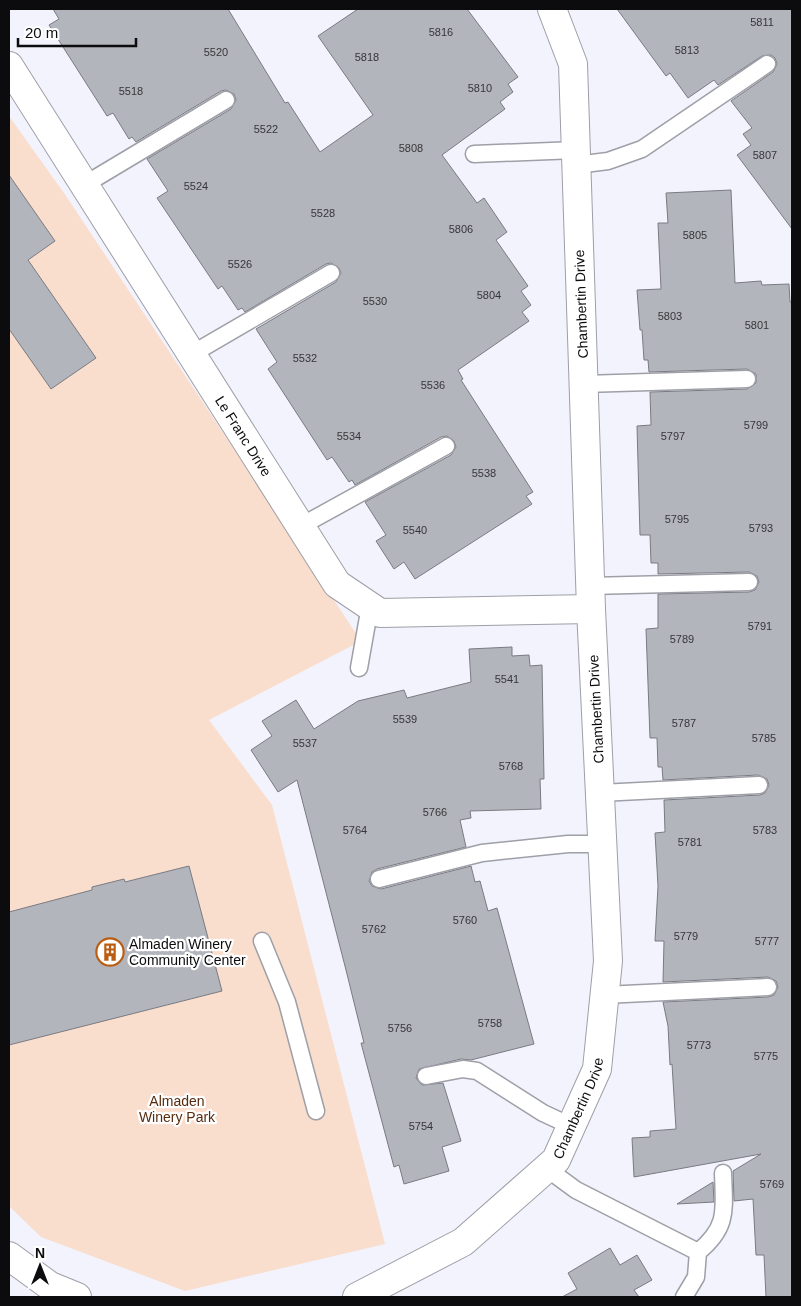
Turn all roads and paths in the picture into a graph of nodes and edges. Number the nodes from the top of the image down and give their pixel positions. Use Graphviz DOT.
graph roads {
  1 [pos="552,9"];
  2 [pos="767,64"];
  3 [pos="9,66"];
  4 [pos="226,100"];
  5 [pos="474,154"];
  6 [pos="576,157"];
  7 [pos="84,186"];
  8 [pos="331,273"];
  9 [pos="192,354"];
  10 [pos="747,379"];
  11 [pos="584,384"];
  12 [pos="446,446"];
  13 [pos="301,526"];
  14 [pos="749,582"];
  15 [pos="591,598"];
  16 [pos="370,606"];
  17 [pos="358,668"];
  18 [pos="759,784"];
  19 [pos="600,793"];
  20 [pos="602,844"];
  21 [pos="379,879"];
  22 [pos="262,941"];
  23 [pos="768,988"];
  24 [pos="604,995"];
  25 [pos="426,1076"];
  26 [pos="316,1111"];
  27 [pos="571,1126"];
  28 [pos="546,1168"];
  29 [pos="722,1174"];
  30 [pos="698,1252"];
  31 [pos="9,1256"];
  32 [pos="77,1297"];
  33 [pos="357,1297"];
  34 [pos="684,1297"];
  1 -- 6 [label="street, Chambertin Drive"];
  2 -- 6 [label="lane"];
  3 -- 7 [label="street, Le Franc Drive"];
  4 -- 7 [label="lane"];
  5 -- 6 [label="lane"];
  6 -- 11 [label="street, Chambertin Drive"];
  7 -- 9 [label="street, Le Franc Drive"];
  8 -- 9 [label="lane"];
  9 -- 13 [label="street, Le Franc Drive"];
  10 -- 11 [label="lane"];
  11 -- 15 [label="street, Chambertin Drive"];
  12 -- 13 [label="lane"];
  13 -- 16 [label="street, Le Franc Drive"];
  14 -- 15 [label="lane"];
  15 -- 16 [label="street, Le Franc Drive"];
  15 -- 19 [label="street, Chambertin Drive"];
  16 -- 17 [label="lane"];
  18 -- 19 [label="lane"];
  19 -- 20 [label="street, Chambertin Drive"];
  20 -- 21 [label="lane"];
  20 -- 24 [label="street, Chambertin Drive"];
  22 -- 26 [label="lane"];
  23 -- 24 [label="lane"];
  24 -- 27 [label="street, Chambertin Drive"];
  25 -- 27 [label="lane"];
  27 -- 28 [label="street, Chambertin Drive"];
  28 -- 30 [label="lane"];
  28 -- 33 [label="street, Chambertin Drive"];
  29 -- 30 [label="lane"];
  30 -- 34 [label="lane"];
  31 -- 32 [label="street"];
}
